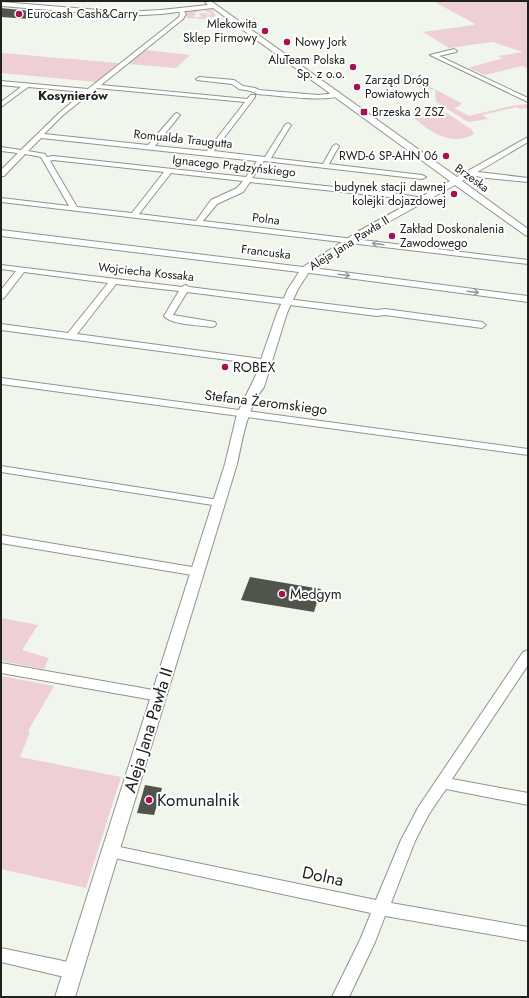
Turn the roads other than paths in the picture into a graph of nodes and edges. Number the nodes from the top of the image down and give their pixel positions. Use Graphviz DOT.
graph roads {
  1 [pos="1,3"];
  2 [pos="211,4"];
  3 [pos="39,6"];
  4 [pos="180,10"];
  5 [pos="454,51"];
  6 [pos="199,79"];
  7 [pos="1,83"];
  8 [pos="27,86"];
  9 [pos="95,86"];
  10 [pos="89,91"];
  11 [pos="257,92"];
  12 [pos="337,95"];
  13 [pos="528,100"];
  14 [pos="249,101"];
  15 [pos="1,105"];
  16 [pos="178,115"];
  17 [pos="288,125"];
  18 [pos="38,136"];
  19 [pos="528,139"];
  20 [pos="336,146"];
  21 [pos="150,147"];
  22 [pos="1,149"];
  23 [pos="22,152"];
  24 [pos="209,153"];
  25 [pos="46,158"];
  26 [pos="264,159"];
  27 [pos="325,166"];
  28 [pos="170,170"];
  29 [pos="472,173"];
  30 [pos="1,174"];
  31 [pos="422,177"];
  32 [pos="246,179"];
  33 [pos="455,180"];
  34 [pos="528,180"];
  35 [pos="1,200"];
  36 [pos="420,200"];
  37 [pos="74,208"];
  38 [pos="134,215"];
  39 [pos="198,223"];
  40 [pos="1,233"];
  41 [pos="528,233"];
  42 [pos="350,240"];
  43 [pos="528,262"];
  44 [pos="1,267"];
  45 [pos="22,270"];
  46 [pos="305,270"];
  47 [pos="114,280"];
  48 [pos="185,288"];
  49 [pos="1,296"];
  50 [pos="528,299"];
  51 [pos="288,301"];
  52 [pos="212,324"];
  53 [pos="482,325"];
  54 [pos="1,327"];
  55 [pos="71,336"];
  56 [pos="265,362"];
  57 [pos="1,380"];
  58 [pos="248,414"];
  59 [pos="528,452"];
  60 [pos="1,469"];
  61 [pos="219,503"];
  62 [pos="1,539"];
  63 [pos="198,572"];
  64 [pos="528,655"];
  65 [pos="1,668"];
  66 [pos="158,696"];
  67 [pos="442,783"];
  68 [pos="528,798"];
  69 [pos="110,851"];
  70 [pos="380,908"];
  71 [pos="528,934"];
  72 [pos="1,955"];
  73 [pos="73,971"];
  74 [pos="65,997"];
  75 [pos="340,997"];
  1 -- 3 [label="street"];
  2 -- 3 [label="street"];
  2 -- 4 [label="street"];
  2 -- 12 [label="street, Brzeska"];
  3 -- 4 [label="street"];
  4 -- 9 [label="street"];
  5 -- 13 [label="street"];
  6 -- 11 [label="street"];
  7 -- 8 [label="street"];
  8 -- 10 [label="street"];
  8 -- 15 [label="street"];
  9 -- 10 [label="street"];
  9 -- 14 [label="street"];
  10 -- 18 [label="street"];
  11 -- 12 [label="street"];
  11 -- 14 [label="street"];
  12 -- 33 [label="street, Brzeska"];
  14 -- 24 [label="street"];
  16 -- 21 [label="street"];
  17 -- 26 [label="street"];
  18 -- 21 [label="street, Romualda Traugutta"];
  18 -- 23 [label="street"];
  19 -- 29 [label="street, Aleja Jana Pawła II"];
  20 -- 27 [label="street"];
  21 -- 24 [label="street, Romualda Traugutta"];
  22 -- 23 [label="street"];
  23 -- 25 [label="street"];
  23 -- 30 [label="street"];
  24 -- 26 [label="street, Romualda Traugutta"];
  25 -- 28 [label="street, Ignacego Prądzyńskiego"];
  25 -- 37 [label="street"];
  26 -- 27 [label="street, Romualda Traugutta"];
  26 -- 32 [label="street"];
  27 -- 31 [label="street, Romualda Traugutta"];
  28 -- 32 [label="street, Ignacego Prądzyńskiego"];
  28 -- 38 [label="street"];
  29 -- 33 [label="street, Aleja Jana Pawła II"];
  29 -- 34 [label="street"];
  32 -- 36 [label="street, Ignacego Prądzyńskiego"];
  32 -- 39 [label="street"];
  33 -- 36 [label="street, Aleja Jana Pawła II"];
  33 -- 41 [label="street, Brzeska"];
  35 -- 37 [label="street, Polna"];
  36 -- 42 [label="street, Aleja Jana Pawła II"];
  37 -- 38 [label="street, Polna"];
  38 -- 39 [label="street, Polna"];
  39 -- 42 [label="street, Polna"];
  40 -- 46 [label="street, Francuska"];
  43 -- 42 [label="street, Polna, one-way"];
  42 -- 46 [label="street, Aleja Jana Pawła II"];
  44 -- 45 [label="street, Wojciecha Kossaka"];
  45 -- 47 [label="street, Wojciecha Kossaka"];
  45 -- 49 [label="street"];
  46 -- 50 [label="street, Francuska, one-way"];
  46 -- 51 [label="street, Aleja Jana Pawła II"];
  47 -- 48 [label="street, Wojciecha Kossaka"];
  47 -- 55 [label="street"];
  48 -- 51 [label="street, Wojciecha Kossaka"];
  48 -- 52 [label="street"];
  51 -- 53 [label="street"];
  51 -- 56 [label="street, Aleja Jana Pawła II"];
  54 -- 55 [label="street"];
  55 -- 56 [label="street"];
  56 -- 58 [label="street, Aleja Jana Pawła II"];
  57 -- 58 [label="street, Stefana Żeromskiego"];
  58 -- 59 [label="street, Stefana Żeromskiego"];
  58 -- 61 [label="street, Aleja Jana Pawła II"];
  60 -- 61 [label="street"];
  61 -- 63 [label="street, Aleja Jana Pawła II"];
  62 -- 63 [label="street"];
  63 -- 66 [label="street, Aleja Jana Pawła II"];
  64 -- 67 [label="street"];
  65 -- 66 [label="street"];
  66 -- 69 [label="street, Aleja Jana Pawła II"];
  67 -- 68 [label="street"];
  67 -- 70 [label="street"];
  69 -- 70 [label="street, Dolna"];
  69 -- 73 [label="street, Aleja Jana Pawła II"];
  70 -- 71 [label="street, Dolna"];
  70 -- 75 [label="street"];
  72 -- 73 [label="street"];
  73 -- 74 [label="street, Aleja Jana Pawła II"];
}
